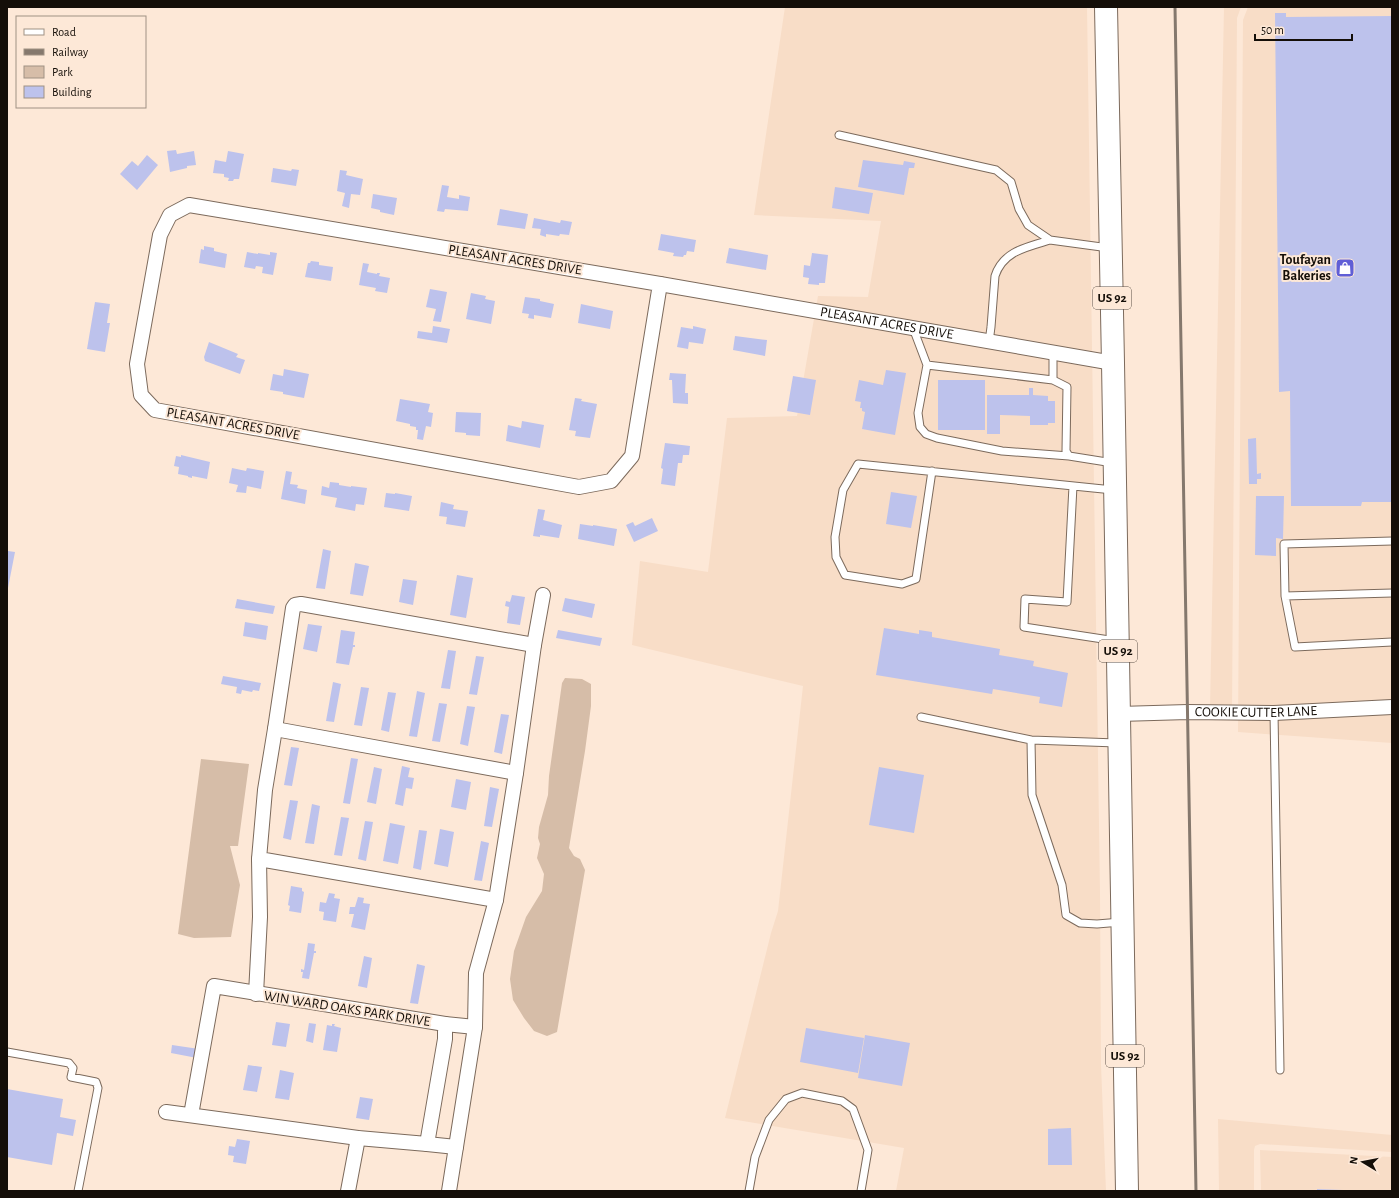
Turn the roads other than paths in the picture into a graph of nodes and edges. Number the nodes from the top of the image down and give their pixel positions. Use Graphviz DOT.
graph roads {
  1 [pos="1106,7"];
  2 [pos="839,135"];
  3 [pos="1050,240"];
  4 [pos="1111,249"];
  5 [pos="660,284"];
  6 [pos="914,328"];
  7 [pos="989,342"];
  8 [pos="1053,353"];
  9 [pos="1113,363"];
  10 [pos="927,365"];
  11 [pos="1053,380"];
  12 [pos="1069,456"];
  13 [pos="1115,463"];
  14 [pos="932,471"];
  15 [pos="1073,486"];
  16 [pos="1115,491"];
  17 [pos="1392,541"];
  18 [pos="1392,593"];
  19 [pos="543,594"];
  20 [pos="1285,596"];
  21 [pos="1118,641"];
  22 [pos="1392,642"];
  23 [pos="534,645"];
  24 [pos="1392,707"];
  25 [pos="1119,714"];
  26 [pos="1274,714"];
  27 [pos="921,717"];
  28 [pos="275,729"];
  29 [pos="1031,740"];
  30 [pos="1120,743"];
  31 [pos="516,773"];
  32 [pos="259,859"];
  33 [pos="496,900"];
  34 [pos="1123,922"];
  35 [pos="256,994"];
  36 [pos="445,1024"];
  37 [pos="475,1026"];
  38 [pos="7,1052"];
  39 [pos="1280,1070"];
  40 [pos="166,1112"];
  41 [pos="191,1115"];
  42 [pos="358,1138"];
  43 [pos="427,1144"];
  44 [pos="456,1147"];
  45 [pos="78,1191"];
  46 [pos="348,1191"];
  47 [pos="449,1191"];
  48 [pos="749,1191"];
  49 [pos="861,1191"];
  50 [pos="1127,1191"];
  1 -- 4 [label="main road, US 92"];
  2 -- 3 [label="lane"];
  3 -- 4 [label="lane"];
  3 -- 7 [label="lane"];
  4 -- 9 [label="main road, US 92"];
  5 -- 5 [label="street, PLEASANT ACRES DRIVE"];
  5 -- 6 [label="street, PLEASANT ACRES DRIVE"];
  6 -- 7 [label="street, PLEASANT ACRES DRIVE"];
  6 -- 10 [label="lane"];
  7 -- 8 [label="street, PLEASANT ACRES DRIVE"];
  8 -- 9 [label="street, PLEASANT ACRES DRIVE"];
  8 -- 11 [label="lane"];
  9 -- 13 [label="main road, US 92"];
  10 -- 11 [label="lane"];
  10 -- 12 [label="lane"];
  11 -- 12 [label="lane"];
  12 -- 13 [label="lane"];
  13 -- 16 [label="main road, US 92"];
  14 -- 14 [label="lane"];
  14 -- 15 [label="lane"];
  15 -- 16 [label="lane"];
  15 -- 21 [label="lane"];
  16 -- 21 [label="main road, US 92"];
  17 -- 20 [label="lane"];
  18 -- 20 [label="lane"];
  19 -- 23 [label="street"];
  20 -- 22 [label="lane"];
  21 -- 25 [label="main road, US 92"];
  23 -- 28 [label="street"];
  23 -- 31 [label="street"];
  24 -- 26 [label="street, COOKIE CUTTER LANE"];
  25 -- 26 [label="street, COOKIE CUTTER LANE"];
  25 -- 30 [label="main road, US 92"];
  26 -- 39 [label="lane"];
  27 -- 29 [label="lane"];
  28 -- 31 [label="street"];
  28 -- 32 [label="street"];
  29 -- 30 [label="lane"];
  29 -- 34 [label="lane"];
  30 -- 34 [label="main road, US 92"];
  31 -- 33 [label="street"];
  32 -- 33 [label="street"];
  32 -- 35 [label="street"];
  33 -- 37 [label="street"];
  34 -- 50 [label="main road, US 92"];
  35 -- 36 [label="street, WIN WARD OAKS PARK DRIVE"];
  35 -- 41 [label="street, WIN WARD OAKS PARK DRIVE"];
  36 -- 37 [label="street"];
  36 -- 43 [label="street, WIN WARD OAKS PARK DRIVE"];
  37 -- 44 [label="street"];
  38 -- 45 [label="lane"];
  40 -- 41 [label="street"];
  41 -- 42 [label="street"];
  42 -- 43 [label="street"];
  42 -- 46 [label="street"];
  43 -- 44 [label="street"];
  44 -- 47 [label="street"];
  48 -- 49 [label="lane"];
}
